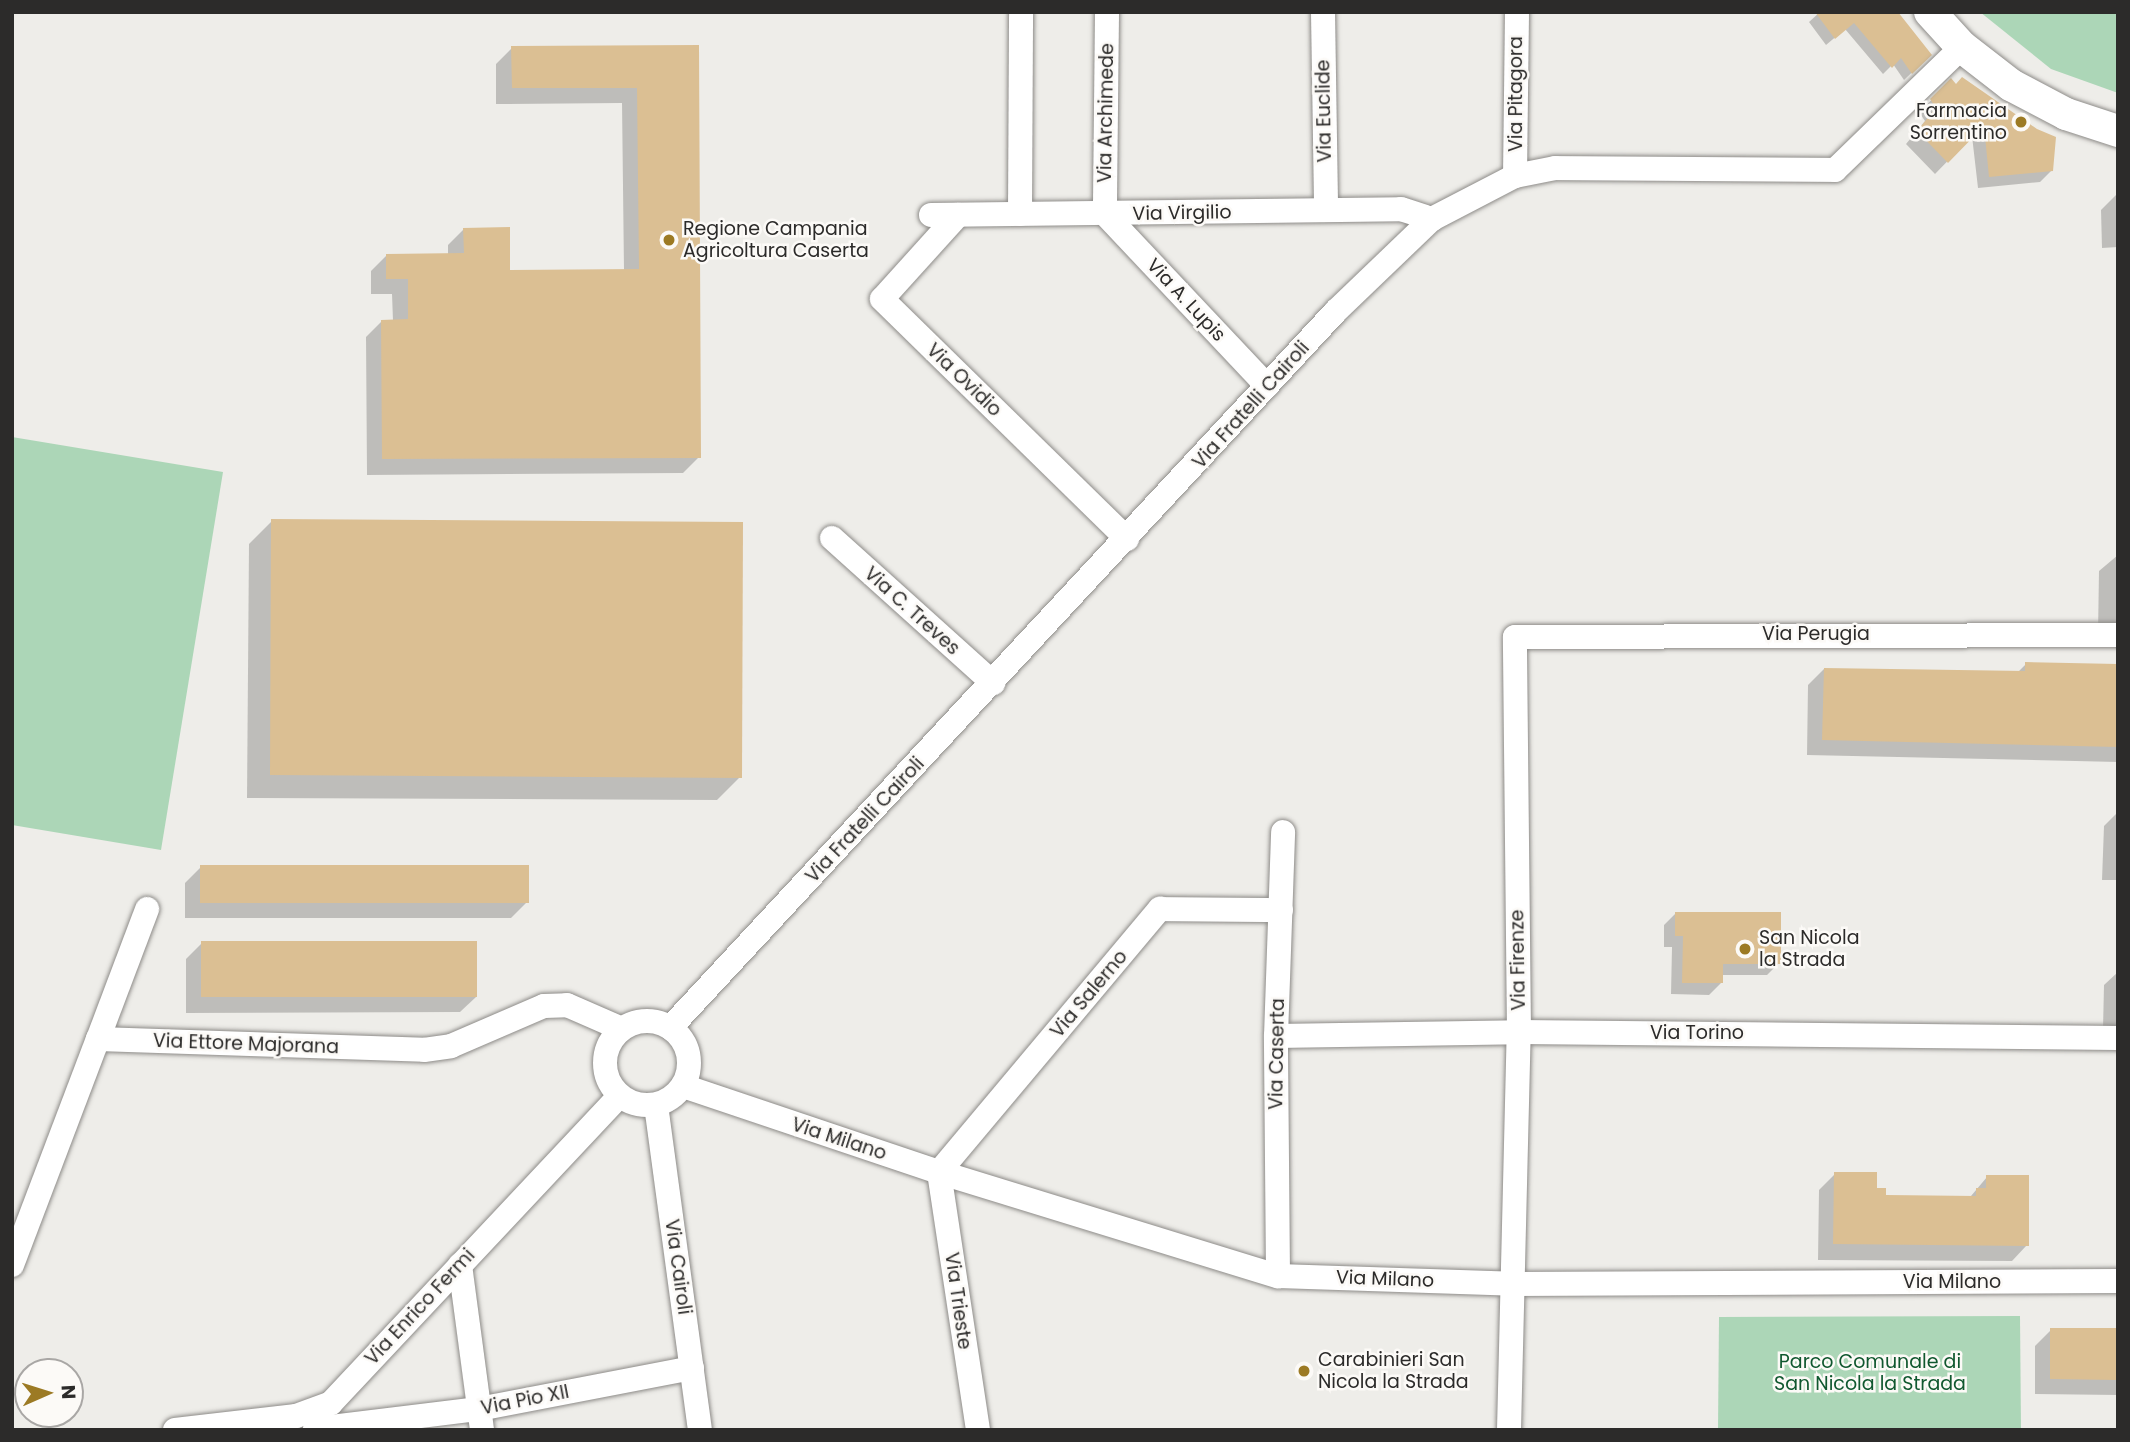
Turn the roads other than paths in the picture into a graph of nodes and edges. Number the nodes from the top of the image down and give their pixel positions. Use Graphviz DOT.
graph roads {
  1 [pos="1021,12"];
  2 [pos="1107,12"];
  3 [pos="1322,12"];
  4 [pos="1517,12"];
  5 [pos="1930,12"];
  6 [pos="1962,47"];
  7 [pos="2118,131"];
  8 [pos="1515,176"];
  9 [pos="1326,210"];
  10 [pos="1020,214"];
  11 [pos="1105,214"];
  12 [pos="931,215"];
  13 [pos="957,215"];
  14 [pos="1432,219"];
  15 [pos="1268,386"];
  16 [pos="832,538"];
  17 [pos="1127,539"];
  18 [pos="2118,635"];
  19 [pos="1515,637"];
  20 [pos="993,684"];
  21 [pos="1283,832"];
  22 [pos="148,909"];
  23 [pos="1281,910"];
  24 [pos="670,1028"];
  25 [pos="622,1029"];
  26 [pos="1519,1032"];
  27 [pos="1276,1036"];
  28 [pos="2118,1038"];
  29 [pos="98,1040"];
  30 [pos="682,1086"];
  31 [pos="619,1096"];
  32 [pos="656,1105"];
  33 [pos="939,1172"];
  34 [pos="12,1265"];
  35 [pos="460,1265"];
  36 [pos="1278,1276"];
  37 [pos="2118,1281"];
  38 [pos="1513,1284"];
  39 [pos="692,1368"];
  40 [pos="481,1420"];
  41 [pos="314,1424"];
  42 [pos="175,1430"];
  43 [pos="700,1430"];
  44 [pos="978,1430"];
  45 [pos="1509,1430"];
  1 -- 10 [label="street"];
  2 -- 11 [label="street, Via Archimede"];
  3 -- 9 [label="street, Via Euclide"];
  4 -- 8 [label="street, Via Pitagora"];
  5 -- 6 [label="street"];
  6 -- 7 [label="street"];
  6 -- 8 [label="street, Via Fratelli Cairoli"];
  8 -- 14 [label="street, Via Fratelli Cairoli"];
  9 -- 11 [label="street, Via Virgilio"];
  9 -- 14 [label="street, Via Virgilio"];
  10 -- 11 [label="street, Via Virgilio"];
  10 -- 13 [label="street, Via Virgilio"];
  11 -- 15 [label="street, Via A. Lupis"];
  12 -- 13 [label="street, Via Virgilio"];
  13 -- 17 [label="street, Via Ovidio"];
  14 -- 15 [label="street, Via Fratelli Cairoli"];
  15 -- 17 [label="street, Via Fratelli Cairoli"];
  16 -- 20 [label="street, Via C. Treves"];
  17 -- 20 [label="street, Via Fratelli Cairoli"];
  18 -- 19 [label="street, Via Perugia"];
  19 -- 26 [label="street, Via Firenze"];
  20 -- 24 [label="street, Via Fratelli Cairoli"];
  21 -- 23 [label="street, Via Caserta"];
  22 -- 29 [label="street"];
  23 -- 27 [label="street, Via Caserta"];
  23 -- 33 [label="street, Via Salerno"];
  24 -- 25 [label="street"];
  24 -- 30 [label="street"];
  25 -- 29 [label="street, Via Ettore Majorana"];
  25 -- 31 [label="street"];
  26 -- 27 [label="street, Via Torino"];
  26 -- 28 [label="street, Via Torino"];
  26 -- 38 [label="street, Via Firenze"];
  27 -- 36 [label="street, Via Caserta"];
  29 -- 34 [label="street"];
  30 -- 32 [label="street"];
  30 -- 33 [label="street, Via Milano"];
  31 -- 32 [label="street"];
  31 -- 35 [label="street, Via Enrico Fermi"];
  32 -- 39 [label="street, Via Cairoli"];
  33 -- 36 [label="street, Via Milano"];
  33 -- 44 [label="street, Via Trieste"];
  35 -- 40 [label="street"];
  35 -- 41 [label="street, Via Enrico Fermi"];
  36 -- 38 [label="street, Via Milano"];
  37 -- 38 [label="street, Via Milano"];
  38 -- 45 [label="street, Via Firenze"];
  39 -- 40 [label="street, Via Pio XII"];
  39 -- 43 [label="street, Via Cairoli"];
  40 -- 41 [label="street, Via Pio XII"];
  41 -- 42 [label="street, Via Enrico Fermi"];
}
